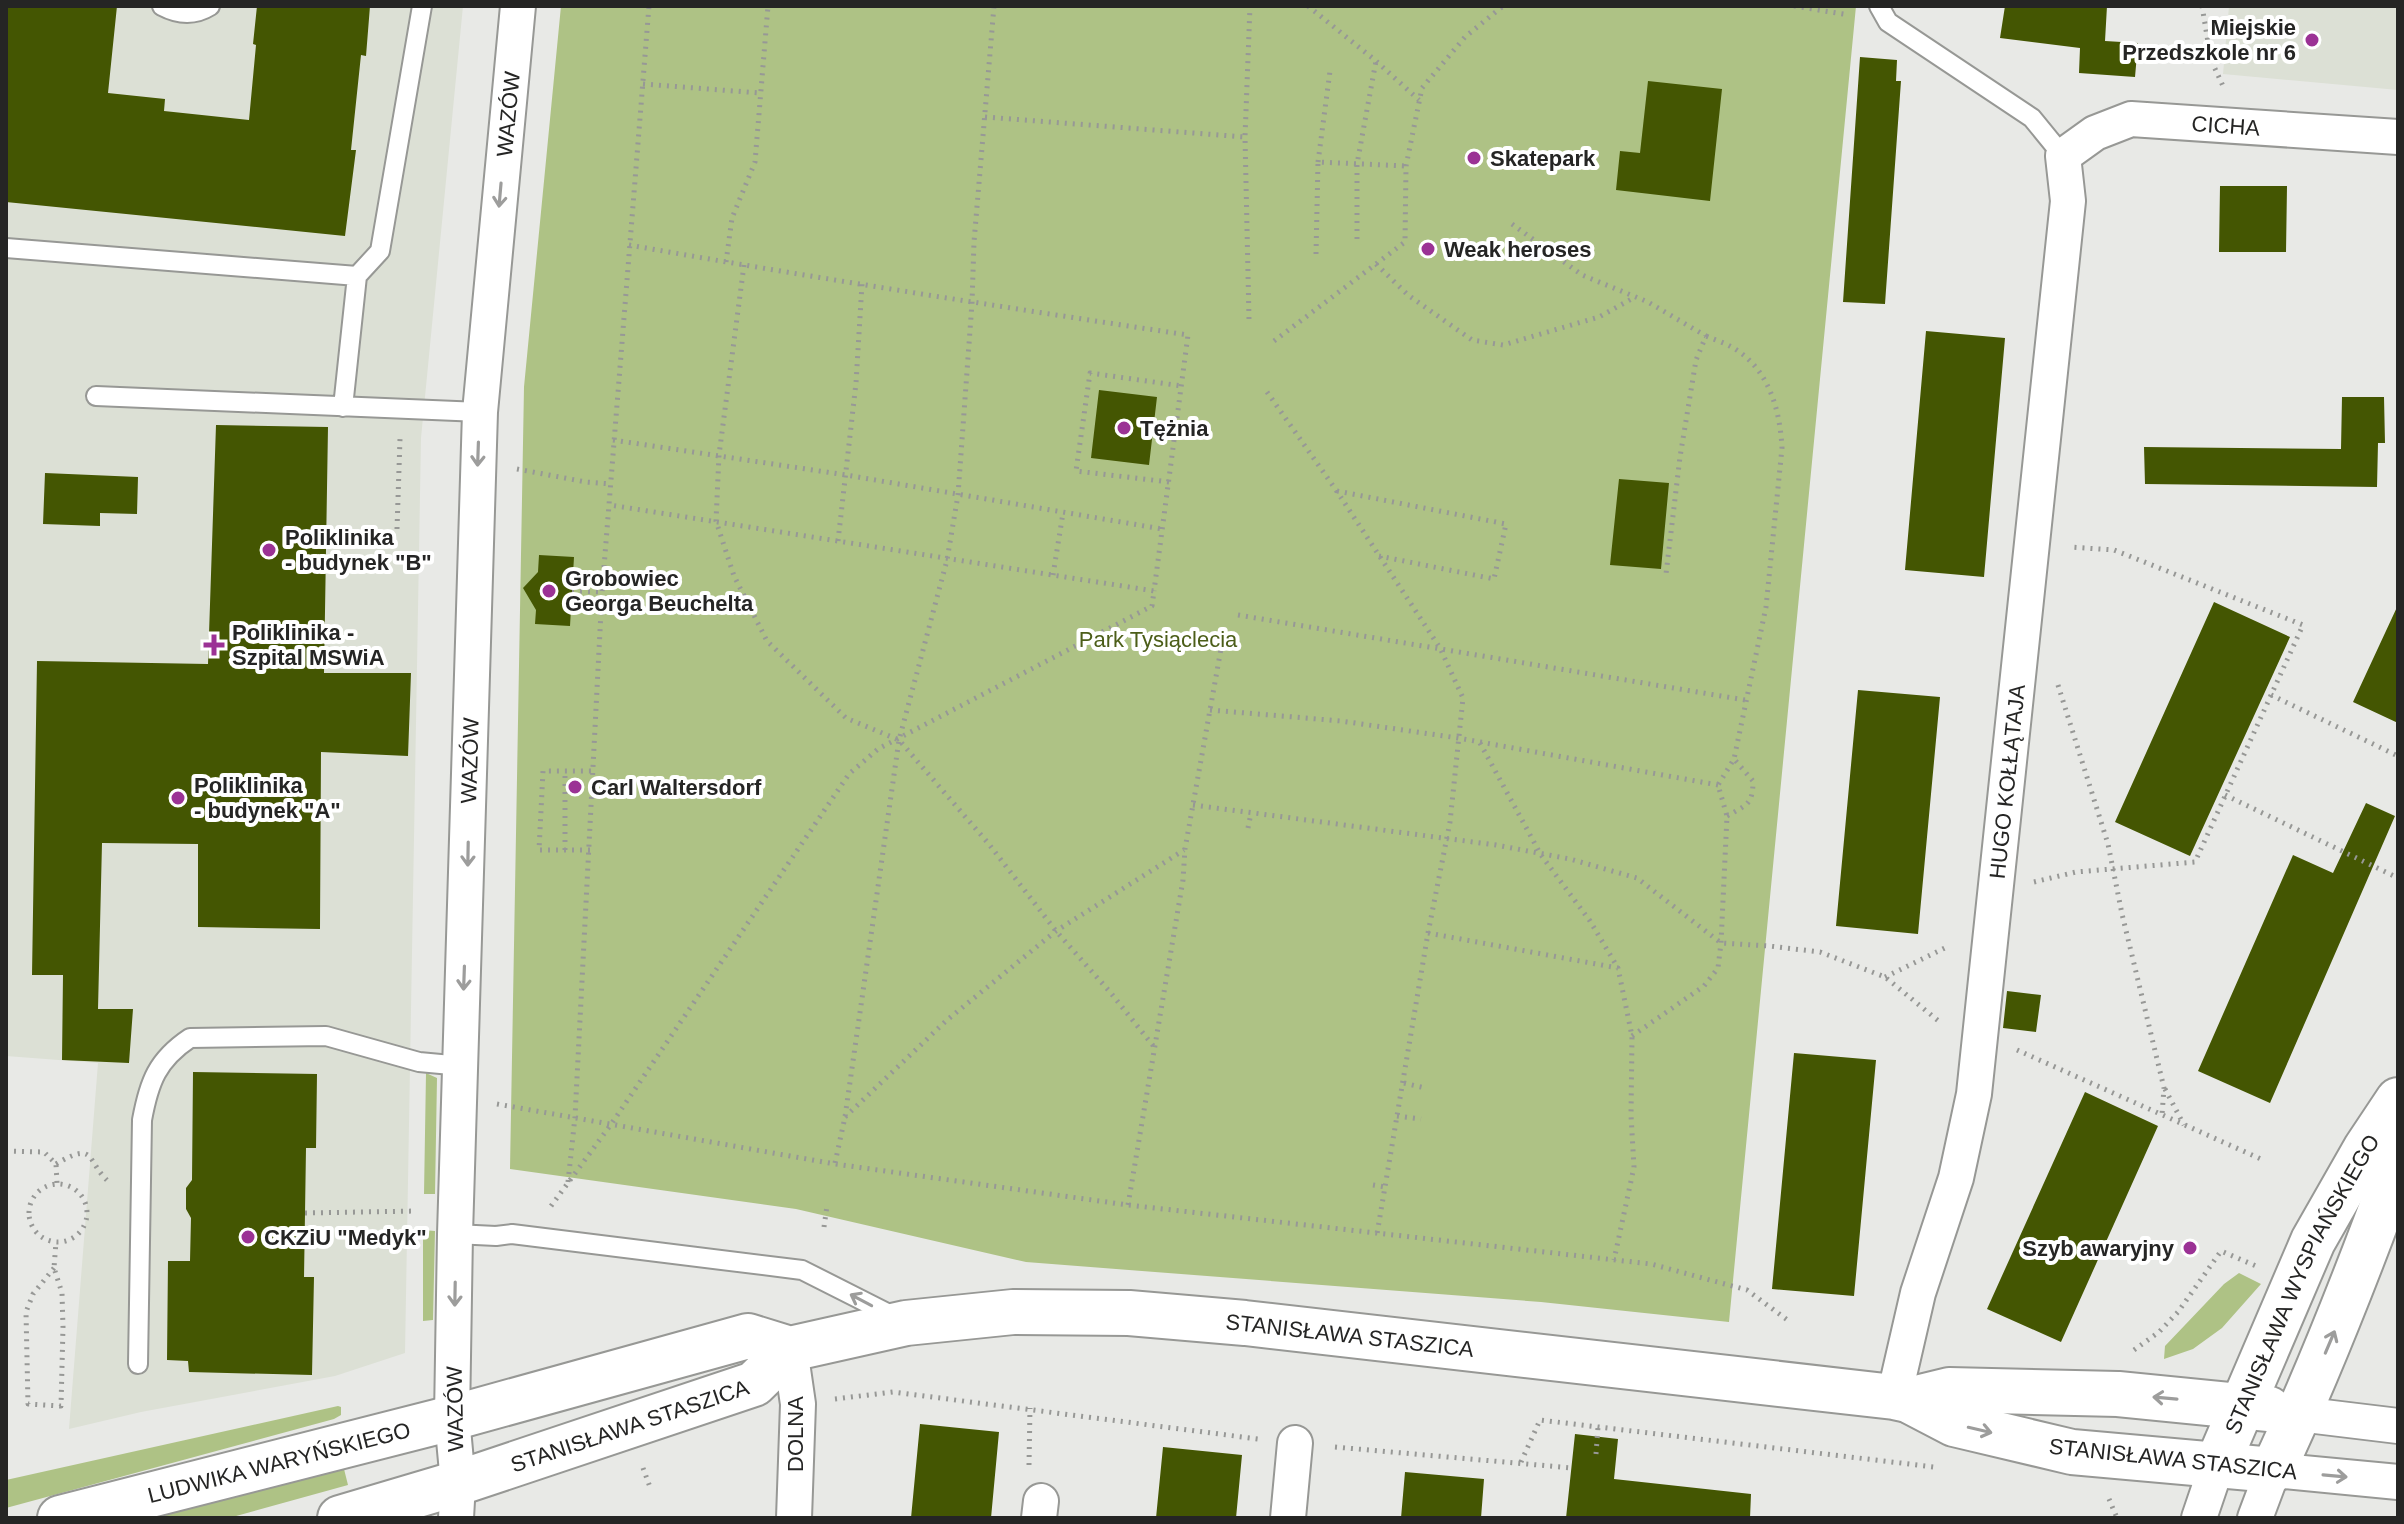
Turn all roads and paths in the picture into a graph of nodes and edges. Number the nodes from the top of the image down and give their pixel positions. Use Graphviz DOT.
graph roads {
  1 [pos="162,6"];
  2 [pos="210,6"];
  3 [pos="422,6"];
  4 [pos="518,6"];
  5 [pos="649,6"];
  6 [pos="768,6"];
  7 [pos="994,6"];
  8 [pos="1250,6"];
  9 [pos="1308,6"];
  10 [pos="1503,6"];
  11 [pos="1794,6"];
  12 [pos="2202,6"];
  13 [pos="1883,14"];
  14 [pos="1376,61"];
  15 [pos="2216,70"];
  16 [pos="1330,71"];
  17 [pos="643,84"];
  18 [pos="760,93"];
  19 [pos="1420,100"];
  20 [pos="985,117"];
  21 [pos="1245,137"];
  22 [pos="2398,137"];
  23 [pos="2063,156"];
  24 [pos="1318,162"];
  25 [pos="1357,164"];
  26 [pos="1406,166"];
  27 [pos="1512,224"];
  28 [pos="1357,239"];
  29 [pos="629,245"];
  30 [pos="6,248"];
  31 [pos="1316,254"];
  32 [pos="726,262"];
  33 [pos="1376,264"];
  34 [pos="744,265"];
  35 [pos="357,276"];
  36 [pos="862,284"];
  37 [pos="1636,297"];
  38 [pos="972,303"];
  39 [pos="1249,319"];
  40 [pos="1706,336"];
  41 [pos="1274,341"];
  42 [pos="1182,386"];
  43 [pos="1267,392"];
  44 [pos="96,396"];
  45 [pos="343,407"];
  46 [pos="480,412"];
  47 [pos="401,431"];
  48 [pos="613,440"];
  49 [pos="719,455"];
  50 [pos="525,470"];
  51 [pos="846,475"];
  52 [pos="1169,482"];
  53 [pos="611,484"];
  54 [pos="1336,490"];
  55 [pos="958,495"];
  56 [pos="610,505"];
  57 [pos="1063,513"];
  58 [pos="716,521"];
  59 [pos="397,529"];
  60 [pos="1162,529"];
  61 [pos="838,542"];
  62 [pos="2032,544"];
  63 [pos="1379,556"];
  64 [pos="947,560"];
  65 [pos="1666,574"];
  66 [pos="1053,575"];
  67 [pos="572,591"];
  68 [pos="1154,591"];
  69 [pos="602,592"];
  70 [pos="1238,615"];
  71 [pos="1224,632"];
  72 [pos="1440,648"];
  73 [pos="2055,677"];
  74 [pos="2271,695"];
  75 [pos="1745,700"];
  76 [pos="1210,710"];
  77 [pos="1458,738"];
  78 [pos="899,740"];
  79 [pos="1480,742"];
  80 [pos="2398,756"];
  81 [pos="1734,759"];
  82 [pos="594,771"];
  83 [pos="565,772"];
  84 [pos="1718,785"];
  85 [pos="2225,795"];
  86 [pos="1193,805"];
  87 [pos="1251,813"];
  88 [pos="1727,816"];
  89 [pos="1248,828"];
  90 [pos="1447,839"];
  91 [pos="1185,849"];
  92 [pos="565,850"];
  93 [pos="590,850"];
  94 [pos="1541,855"];
  95 [pos="2114,869"];
  96 [pos="2076,872"];
  97 [pos="2394,876"];
  98 [pos="1056,931"];
  99 [pos="1428,933"];
  100 [pos="1721,943"];
  101 [pos="1955,943"];
  102 [pos="1618,968"];
  103 [pos="1885,977"];
  104 [pos="1947,1029"];
  105 [pos="1632,1036"];
  106 [pos="1155,1048"];
  107 [pos="2027,1054"];
  108 [pos="462,1066"];
  109 [pos="1404,1083"];
  110 [pos="1425,1088"];
  111 [pos="2164,1088"];
  112 [pos="2398,1100"];
  113 [pos="460,1105"];
  114 [pos="2162,1115"];
  115 [pos="1397,1116"];
  116 [pos="575,1117"];
  117 [pos="845,1117"];
  118 [pos="1421,1119"];
  119 [pos="612,1123"];
  120 [pos="2184,1125"];
  121 [pos="6,1151"];
  122 [pos="2261,1159"];
  123 [pos="2398,1163"];
  124 [pos="56,1164"];
  125 [pos="835,1164"];
  126 [pos="57,1183"];
  127 [pos="567,1183"];
  128 [pos="1373,1185"];
  129 [pos="1385,1187"];
  130 [pos="141,1193"];
  131 [pos="1128,1205"];
  132 [pos="827,1206"];
  133 [pos="416,1211"];
  134 [pos="305,1213"];
  135 [pos="824,1227"];
  136 [pos="455,1234"];
  137 [pos="1377,1234"];
  138 [pos="528,1237"];
  139 [pos="56,1242"];
  140 [pos="1614,1260"];
  141 [pos="2258,1267"];
  142 [pos="54,1268"];
  143 [pos="1790,1322"];
  144 [pos="906,1323"];
  145 [pos="790,1349"];
  146 [pos="2124,1357"];
  147 [pos="138,1364"];
  148 [pos="1901,1398"];
  149 [pos="798,1404"];
  150 [pos="2243,1405"];
  151 [pos="1030,1408"];
  152 [pos="2299,1414"];
  153 [pos="452,1418"];
  154 [pos="2398,1426"];
  155 [pos="1598,1427"];
  156 [pos="1295,1443"];
  157 [pos="1596,1454"];
  158 [pos="1521,1462"];
  159 [pos="2217,1465"];
  160 [pos="643,1468"];
  161 [pos="1572,1468"];
  162 [pos="1949,1469"];
  163 [pos="2273,1470"];
  164 [pos="2398,1482"];
  165 [pos="650,1487"];
  166 [pos="457,1500"];
  167 [pos="1040,1510"];
  168 [pos="60,1518"];
  169 [pos="340,1518"];
  170 [pos="794,1518"];
  171 [pos="1288,1518"];
  172 [pos="2199,1518"];
  173 [pos="2255,1518"];
  1 -- 2 [label="lane"];
  3 -- 35 [label="lane"];
  4 -- 46 [label="street, WAZÓW, one-way"];
  5 -- 17 [label="path"];
  6 -- 18 [label="path"];
  7 -- 20 [label="path"];
  8 -- 21 [label="path"];
  9 -- 14 [label="path"];
  10 -- 19 [label="path"];
  11 -- 13 [label="path"];
  12 -- 15 [label="path"];
  13 -- 23 [label="lane"];
  14 -- 19 [label="path"];
  14 -- 25 [label="path"];
  16 -- 24 [label="path"];
  17 -- 18 [label="path"];
  17 -- 29 [label="path"];
  18 -- 32 [label="path"];
  19 -- 26 [label="path"];
  20 -- 21 [label="path"];
  20 -- 38 [label="path"];
  21 -- 39 [label="path"];
  22 -- 23 [label="street, CICHA"];
  23 -- 62 [label="street, HUGO KOŁŁĄTAJA"];
  24 -- 25 [label="path"];
  24 -- 31 [label="path"];
  25 -- 26 [label="path"];
  25 -- 28 [label="path"];
  26 -- 33 [label="path"];
  27 -- 37 [label="path"];
  29 -- 32 [label="path"];
  29 -- 48 [label="path"];
  30 -- 35 [label="lane"];
  32 -- 34 [label="path"];
  33 -- 37 [label="path"];
  33 -- 41 [label="path"];
  34 -- 36 [label="path"];
  34 -- 49 [label="path"];
  35 -- 45 [label="lane"];
  36 -- 38 [label="path"];
  36 -- 51 [label="path"];
  37 -- 40 [label="path"];
  38 -- 42 [label="path"];
  38 -- 55 [label="path"];
  40 -- 65 [label="path"];
  40 -- 75 [label="path"];
  42 -- 52 [label="path"];
  42 -- 52 [label="path"];
  43 -- 54 [label="path"];
  44 -- 45 [label="lane"];
  45 -- 46 [label="lane"];
  46 -- 108 [label="street, WAZÓW, one-way"];
  47 -- 59 [label="path"];
  48 -- 49 [label="path"];
  48 -- 53 [label="path"];
  49 -- 51 [label="path"];
  49 -- 58 [label="path"];
  50 -- 53 [label="path"];
  51 -- 55 [label="path"];
  51 -- 61 [label="path"];
  52 -- 60 [label="path"];
  53 -- 56 [label="path"];
  54 -- 63 [label="path"];
  54 -- 63 [label="path"];
  55 -- 57 [label="path"];
  55 -- 64 [label="path"];
  56 -- 58 [label="path"];
  56 -- 69 [label="path"];
  57 -- 60 [label="path"];
  57 -- 66 [label="path"];
  58 -- 61 [label="path"];
  58 -- 78 [label="path"];
  60 -- 68 [label="path"];
  61 -- 64 [label="path"];
  62 -- 74 [label="path"];
  62 -- 148 [label="street, HUGO KOŁŁĄTAJA"];
  63 -- 72 [label="path"];
  64 -- 66 [label="path"];
  64 -- 78 [label="path"];
  66 -- 68 [label="path"];
  67 -- 69 [label="path"];
  68 -- 78 [label="path"];
  69 -- 82 [label="path"];
  70 -- 72 [label="path"];
  71 -- 76 [label="path"];
  72 -- 75 [label="path"];
  72 -- 77 [label="path"];
  73 -- 95 [label="path"];
  74 -- 80 [label="path"];
  74 -- 85 [label="path"];
  75 -- 81 [label="path"];
  76 -- 77 [label="path"];
  76 -- 86 [label="path"];
  77 -- 79 [label="path"];
  77 -- 90 [label="path"];
  78 -- 98 [label="path"];
  78 -- 117 [label="path"];
  78 -- 119 [label="path"];
  79 -- 84 [label="path"];
  79 -- 94 [label="path"];
  81 -- 84 [label="path"];
  81 -- 88 [label="path"];
  82 -- 83 [label="path"];
  82 -- 93 [label="path"];
  83 -- 92 [label="path"];
  83 -- 92 [label="path"];
  84 -- 88 [label="path"];
  85 -- 95 [label="path"];
  85 -- 97 [label="path"];
  86 -- 87 [label="path"];
  86 -- 91 [label="path"];
  87 -- 89 [label="path"];
  87 -- 90 [label="path"];
  88 -- 100 [label="path"];
  90 -- 94 [label="path"];
  90 -- 99 [label="path"];
  91 -- 98 [label="path"];
  91 -- 106 [label="path"];
  92 -- 93 [label="path"];
  93 -- 116 [label="path"];
  94 -- 100 [label="path"];
  94 -- 102 [label="path"];
  95 -- 96 [label="path"];
  95 -- 111 [label="path"];
  98 -- 106 [label="path"];
  98 -- 117 [label="path"];
  99 -- 102 [label="path"];
  99 -- 109 [label="path"];
  100 -- 103 [label="path"];
  100 -- 105 [label="path"];
  101 -- 103 [label="path"];
  102 -- 105 [label="path"];
  103 -- 104 [label="path"];
  105 -- 140 [label="path"];
  106 -- 131 [label="path"];
  107 -- 114 [label="path"];
  108 -- 113 [label="street, WAZÓW"];
  108 -- 130 [label="lane"];
  109 -- 110 [label="path"];
  109 -- 115 [label="path"];
  111 -- 114 [label="path"];
  111 -- 120 [label="path"];
  112 -- 150 [label="street, STANISŁAWA WYSPIAŃSKIEGO"];
  113 -- 116 [label="path"];
  113 -- 136 [label="street, WAZÓW"];
  114 -- 120 [label="path"];
  115 -- 118 [label="path"];
  115 -- 129 [label="path"];
  116 -- 119 [label="path"];
  116 -- 127 [label="path"];
  117 -- 125 [label="path"];
  119 -- 125 [label="path"];
  119 -- 127 [label="path"];
  120 -- 122 [label="path"];
  121 -- 124 [label="path"];
  152 -- 123 [label="street, STANISŁAWA WYSPIAŃSKIEGO, one-way"];
  124 -- 126 [label="path"];
  124 -- 130 [label="path"];
  125 -- 131 [label="path"];
  126 -- 139 [label="path"];
  126 -- 139 [label="path"];
  127 -- 138 [label="path"];
  128 -- 129 [label="path"];
  129 -- 137 [label="path"];
  130 -- 147 [label="lane"];
  131 -- 137 [label="path"];
  132 -- 135 [label="path"];
  133 -- 134 [label="path"];
  136 -- 138 [label="lane"];
  136 -- 153 [label="street, WAZÓW, one-way"];
  137 -- 140 [label="path"];
  144 -- 138 [label="lane, one-way"];
  139 -- 142 [label="path"];
  140 -- 143 [label="path"];
  141 -- 146 [label="path"];
  142 -- 142 [label="path"];
  144 -- 145 [label="street, STANISŁAWA STASZICA"];
  144 -- 148 [label="street, STANISŁAWA STASZICA"];
  145 -- 149 [label="street, DOLNA"];
  145 -- 153 [label="street, STANISŁAWA STASZICA"];
  145 -- 166 [label="street, STANISŁAWA STASZICA"];
  150 -- 148 [label="street, STANISŁAWA STASZICA, one-way"];
  148 -- 159 [label="street, STANISŁAWA STASZICA, one-way"];
  149 -- 151 [label="path"];
  149 -- 170 [label="street, DOLNA"];
  150 -- 152 [label="street, STANISŁAWA STASZICA"];
  150 -- 159 [label="street, STANISŁAWA WYSPIAŃSKIEGO"];
  151 -- 156 [label="path"];
  151 -- 167 [label="path"];
  152 -- 154 [label="street, STANISŁAWA STASZICA"];
  152 -- 163 [label="street, STANISŁAWA WYSPIAŃSKIEGO"];
  153 -- 166 [label="street, WAZÓW"];
  153 -- 168 [label="street, LUDWIKA WARYŃSKIEGO"];
  155 -- 157 [label="path"];
  155 -- 158 [label="path"];
  155 -- 162 [label="path"];
  156 -- 158 [label="path"];
  156 -- 171 [label="street"];
  158 -- 161 [label="path"];
  159 -- 163 [label="street, STANISŁAWA STASZICA"];
  159 -- 172 [label="street, STANISŁAWA WYSPIAŃSKIEGO"];
  160 -- 165 [label="path"];
  163 -- 164 [label="street, STANISŁAWA STASZICA, one-way"];
  163 -- 173 [label="street, STANISŁAWA WYSPIAŃSKIEGO"];
  166 -- 169 [label="street"];
}
